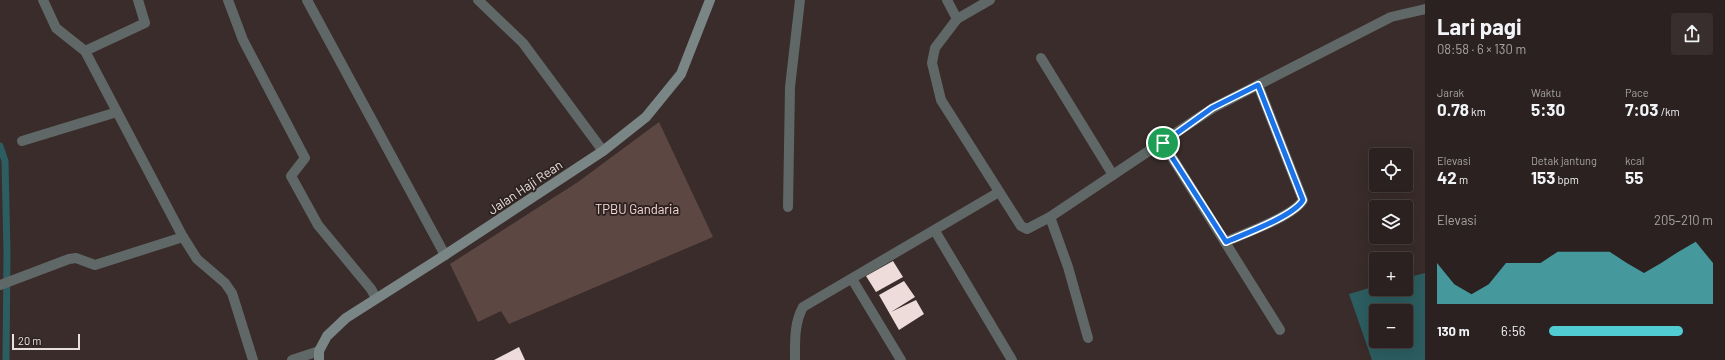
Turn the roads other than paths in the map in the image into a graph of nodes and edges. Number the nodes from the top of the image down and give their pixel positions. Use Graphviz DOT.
graph roads {
  1 [pos="43,0"];
  2 [pos="138,0"];
  3 [pos="228,0"];
  4 [pos="307,0"];
  5 [pos="478,0"];
  6 [pos="710,0"];
  7 [pos="800,0"];
  8 [pos="947,0"];
  9 [pos="990,0"];
  10 [pos="1425,9"];
  11 [pos="958,19"];
  12 [pos="85,51"];
  13 [pos="1041,58"];
  14 [pos="1258,85"];
  15 [pos="117,112"];
  16 [pos="22,141"];
  17 [pos="1163,143"];
  18 [pos="602,151"];
  19 [pos="1113,175"];
  20 [pos="999,192"];
  21 [pos="788,207"];
  22 [pos="1050,217"];
  23 [pos="935,231"];
  24 [pos="183,237"];
  25 [pos="1226,242"];
  26 [pos="445,255"];
  27 [pos="852,279"];
  28 [pos="0,285"];
  29 [pos="376,298"];
  30 [pos="1280,330"];
  31 [pos="1088,338"];
  32 [pos="319,355"];
  33 [pos="253,360"];
  34 [pos="292,360"];
  35 [pos="795,360"];
  36 [pos="901,360"];
  37 [pos="1012,360"];
  1 -- 12 [label="street"];
  2 -- 12 [label="street"];
  3 -- 29 [label="street"];
  4 -- 26 [label="street"];
  5 -- 18 [label="street"];
  6 -- 18 [label="street, Jalan Haji Rean"];
  7 -- 21 [label="street"];
  8 -- 11 [label="street"];
  9 -- 11 [label="street"];
  10 -- 14 [label="street"];
  11 -- 20 [label="street"];
  12 -- 15 [label="street"];
  13 -- 19 [label="street"];
  14 -- 17 [label="street"];
  14 -- 25 [label="street"];
  15 -- 16 [label="street"];
  15 -- 24 [label="street"];
  17 -- 19 [label="street"];
  17 -- 25 [label="street"];
  18 -- 26 [label="street, Jalan Haji Rean"];
  19 -- 22 [label="street"];
  20 -- 22 [label="street"];
  20 -- 23 [label="street"];
  22 -- 31 [label="street"];
  23 -- 27 [label="street"];
  23 -- 37 [label="street"];
  24 -- 28 [label="street"];
  24 -- 33 [label="street"];
  25 -- 30 [label="street"];
  26 -- 29 [label="street, Jalan Haji Rean"];
  27 -- 35 [label="street"];
  27 -- 36 [label="street"];
  29 -- 32 [label="street, Jalan Haji Rean"];
  32 -- 34 [label="street"];
}
